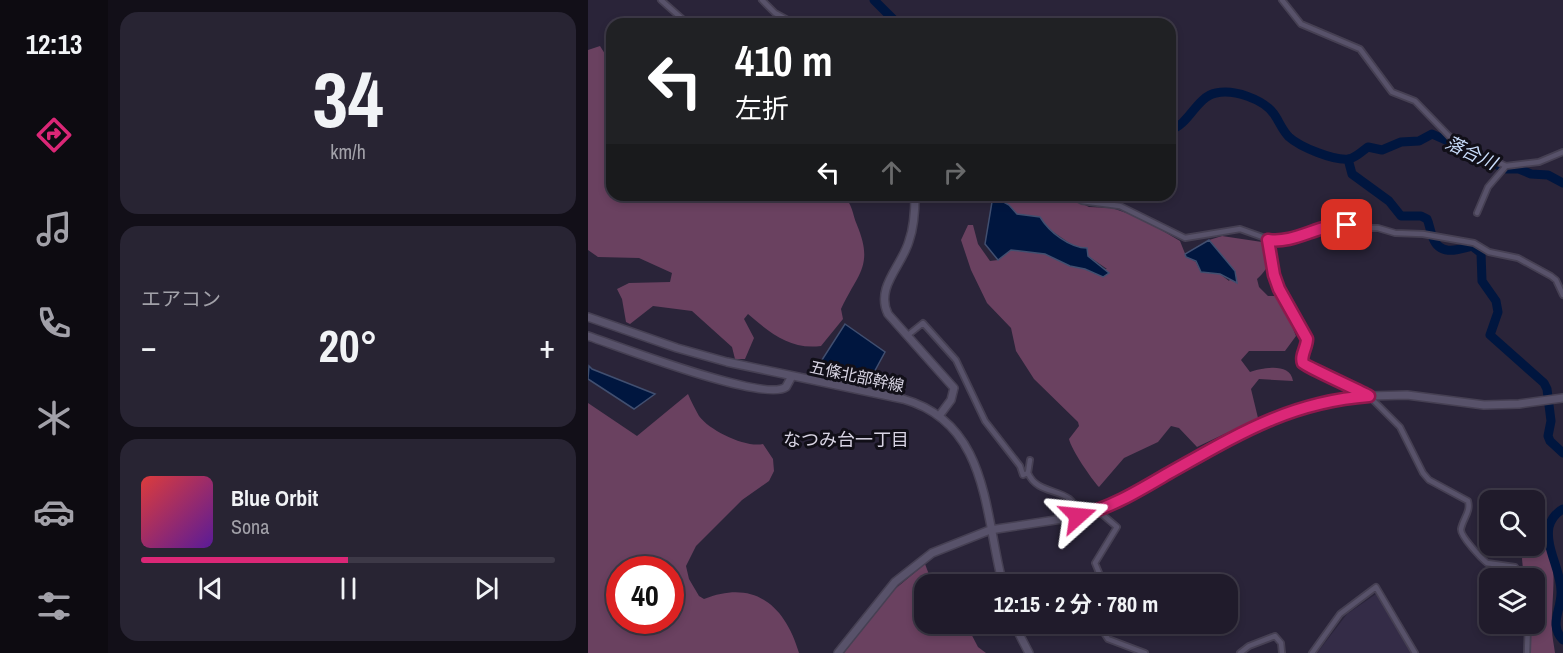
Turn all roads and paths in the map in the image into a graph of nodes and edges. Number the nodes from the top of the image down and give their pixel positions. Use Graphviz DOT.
graph roads {
  1 [pos="661,0"];
  2 [pos="762,0"];
  3 [pos="1282,0"];
  4 [pos="681,18"];
  5 [pos="784,18"];
  6 [pos="1563,152"];
  7 [pos="1506,166"];
  8 [pos="914,201"];
  9 [pos="1082,201"];
  10 [pos="1477,213"];
  11 [pos="1268,240"];
  12 [pos="1563,295"];
  13 [pos="588,316"];
  14 [pos="908,335"];
  15 [pos="588,336"];
  16 [pos="792,376"];
  17 [pos="1369,396"];
  18 [pos="1563,398"];
  19 [pos="939,416"];
  20 [pos="1030,460"];
  21 [pos="1026,474"];
  22 [pos="1098,510"];
  23 [pos="1078,516"];
  24 [pos="990,530"];
  25 [pos="1516,568"];
  26 [pos="1000,574"];
  27 [pos="1100,574"];
  28 [pos="1019,634"];
  29 [pos="1105,634"];
  30 [pos="1528,634"];
  31 [pos="838,653"];
  32 [pos="1029,653"];
  33 [pos="1145,653"];
  34 [pos="1240,653"];
  35 [pos="1282,653"];
  36 [pos="1312,653"];
  37 [pos="1415,653"];
  38 [pos="1527,653"];
  1 -- 4 [label="street"];
  2 -- 5 [label="street"];
  3 -- 7 [label="street"];
  6 -- 7 [label="street"];
  7 -- 10 [label="street"];
  8 -- 14 [label="street"];
  9 -- 11 [label="street"];
  11 -- 12 [label="street"];
  11 -- 17 [label="street"];
  13 -- 16 [label="street, 五條北部幹線"];
  14 -- 19 [label="street"];
  14 -- 21 [label="street"];
  15 -- 16 [label="street"];
  16 -- 19 [label="street, 五條北部幹線"];
  17 -- 18 [label="street"];
  17 -- 22 [label="street"];
  17 -- 25 [label="street"];
  19 -- 24 [label="street, 五條北部幹線"];
  20 -- 21 [label="street"];
  21 -- 23 [label="street"];
  22 -- 23 [label="street"];
  22 -- 27 [label="street"];
  23 -- 24 [label="street"];
  24 -- 26 [label="street, 五條北部幹線"];
  24 -- 31 [label="street"];
  28 -- 32 [label="street"];
  29 -- 33 [label="street"];
  30 -- 38 [label="street"];
  34 -- 35 [label="street"];
  36 -- 37 [label="street"];
}
